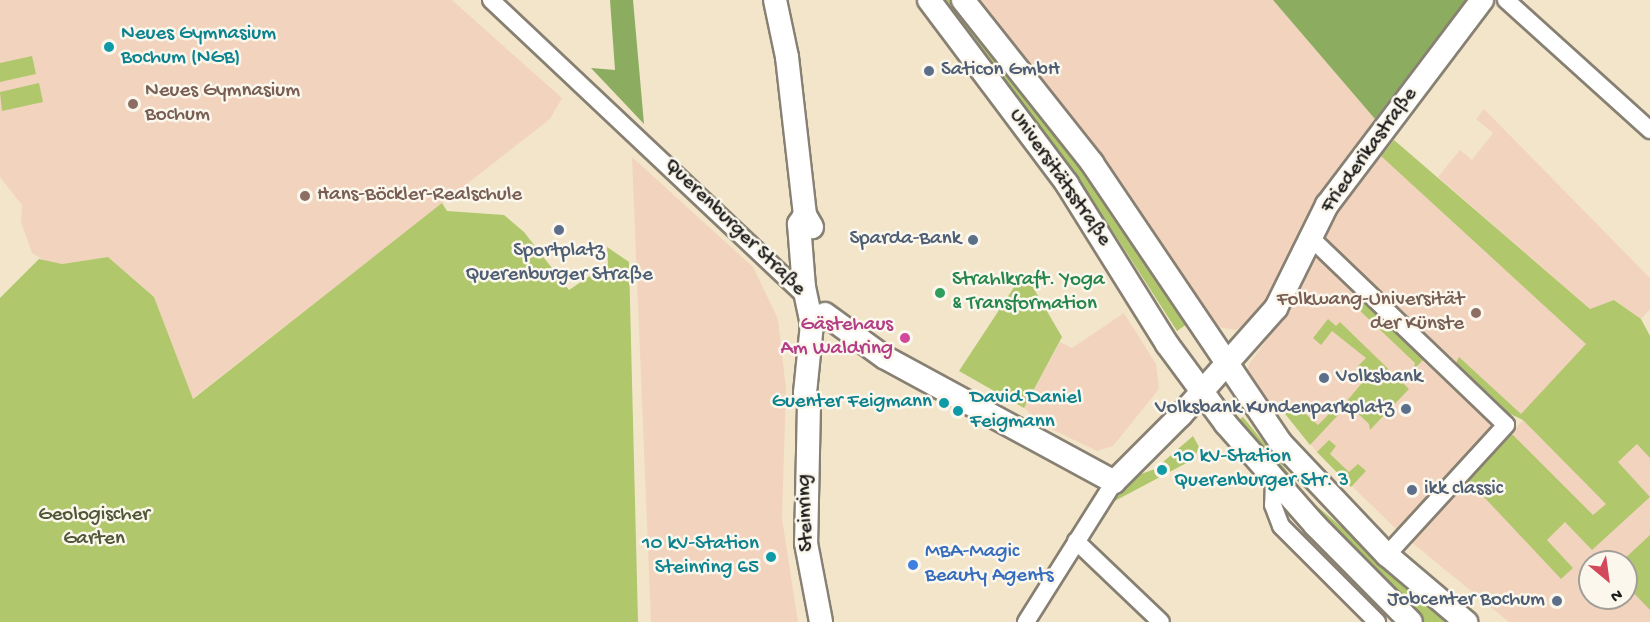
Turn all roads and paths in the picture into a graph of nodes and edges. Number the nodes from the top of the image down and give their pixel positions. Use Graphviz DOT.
graph roads {
  1 [pos="491,0"];
  2 [pos="775,0"];
  3 [pos="929,0"];
  4 [pos="963,0"];
  5 [pos="1482,0"];
  6 [pos="1506,0"];
  7 [pos="1650,130"];
  8 [pos="805,215"];
  9 [pos="1311,238"];
  10 [pos="808,299"];
  11 [pos="825,314"];
  12 [pos="1225,364"];
  13 [pos="1202,392"];
  14 [pos="809,404"];
  15 [pos="1274,481"];
  16 [pos="1114,482"];
  17 [pos="1076,541"];
  18 [pos="1387,555"];
  19 [pos="820,622"];
  20 [pos="1026,622"];
  21 [pos="1161,622"];
  22 [pos="1377,622"];
  23 [pos="1411,622"];
  24 [pos="1466,622"];
  1 -- 10 [label="street, Querenburger Straße"];
  2 -- 8 [label="street, Steinring"];
  3 -- 13 [label="street, Universitätsstraße"];
  4 -- 12 [label="street, Universitätsstraße"];
  5 -- 9 [label="street, Friederikastraße"];
  6 -- 7 [label="street"];
  8 -- 10 [label="street, Steinring"];
  8 -- 11 [label="street, Steinring"];
  9 -- 12 [label="street, Friederikastraße"];
  9 -- 18 [label="street"];
  10 -- 11 [label="street, Querenburger Straße"];
  10 -- 14 [label="street, Steinring"];
  11 -- 14 [label="street, Steinring"];
  11 -- 16 [label="street, Querenburger Straße"];
  12 -- 13 [label="street"];
  12 -- 18 [label="street, Universitätsstraße"];
  13 -- 15 [label="street, Universitätsstraße"];
  13 -- 16 [label="street"];
  14 -- 19 [label="street, Steinring"];
  15 -- 22 [label="street"];
  15 -- 23 [label="street, Universitätsstraße"];
  16 -- 17 [label="street"];
  17 -- 20 [label="street"];
  17 -- 21 [label="street"];
  18 -- 24 [label="street, Universitätsstraße"];
}
